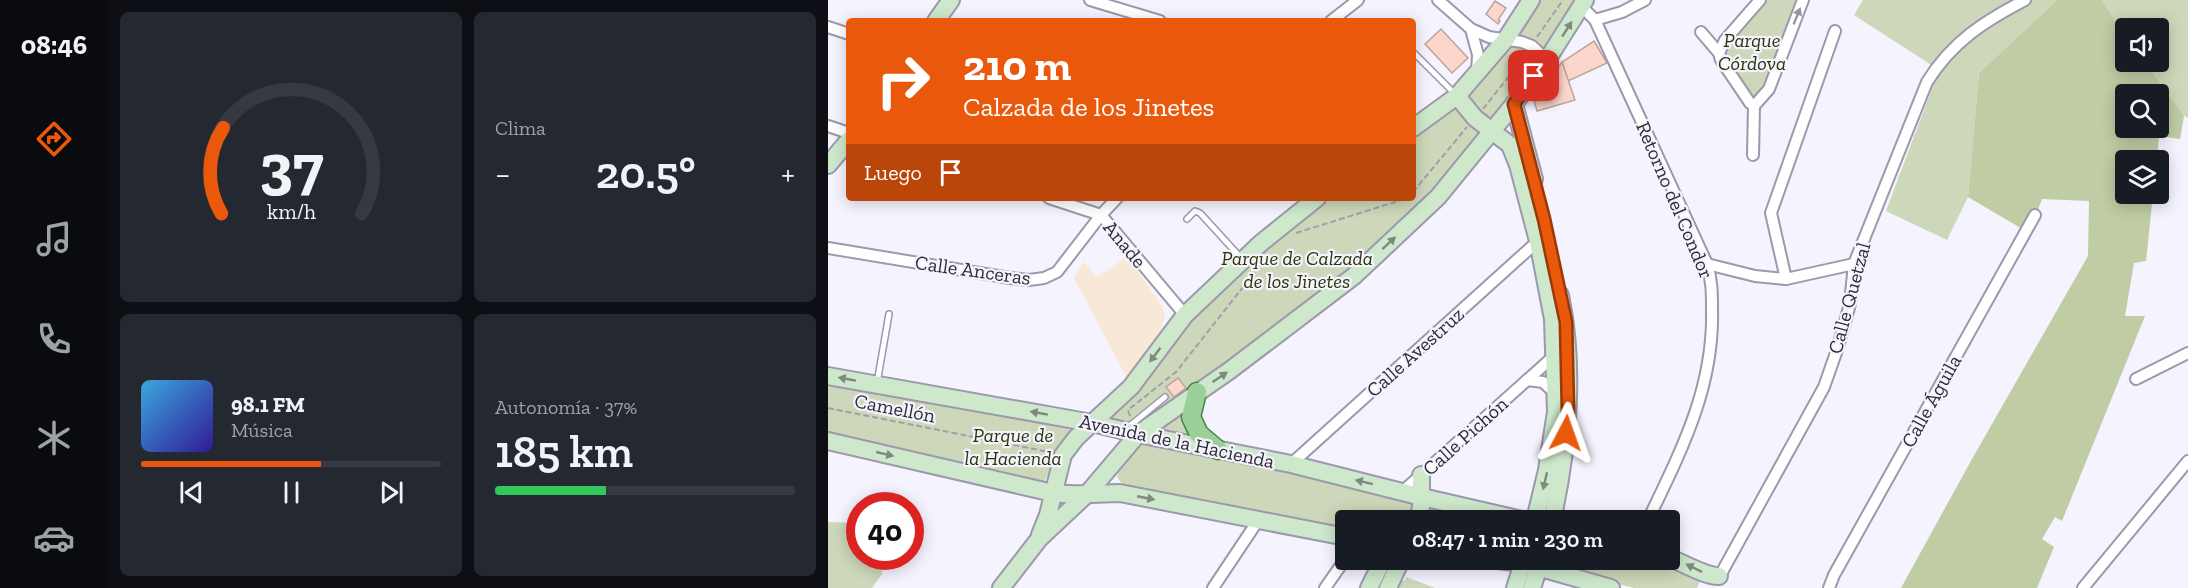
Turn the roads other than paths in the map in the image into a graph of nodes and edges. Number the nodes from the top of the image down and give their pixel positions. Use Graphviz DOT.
graph roads {
  1 [pos="951,0"];
  2 [pos="1090,0"];
  3 [pos="1358,0"];
  4 [pos="1438,0"];
  5 [pos="1531,0"];
  6 [pos="1645,0"];
  7 [pos="1760,0"];
  8 [pos="1803,0"];
  9 [pos="2025,0"];
  10 [pos="1583,3"];
  11 [pos="938,18"];
  12 [pos="1150,18"];
  13 [pos="1334,18"];
  14 [pos="1595,20"];
  15 [pos="828,27"];
  16 [pos="1471,28"];
  17 [pos="1835,31"];
  18 [pos="846,32"];
  19 [pos="1701,33"];
  20 [pos="1506,39"];
  21 [pos="1719,53"];
  22 [pos="1416,55"];
  23 [pos="1547,60"];
  24 [pos="1477,74"];
  25 [pos="1457,96"];
  26 [pos="1514,104"];
  27 [pos="1754,106"];
  28 [pos="828,126"];
  29 [pos="1416,126"];
  30 [pos="1491,131"];
  31 [pos="846,132"];
  32 [pos="846,144"];
  33 [pos="1753,155"];
  34 [pos="828,165"];
  35 [pos="1058,201"];
  36 [pos="1115,201"];
  37 [pos="1312,201"];
  38 [pos="1101,215"];
  39 [pos="2035,215"];
  40 [pos="1187,219"];
  41 [pos="1538,241"];
  42 [pos="828,248"];
  43 [pos="1243,260"];
  44 [pos="1707,264"];
  45 [pos="1854,264"];
  46 [pos="1786,279"];
  47 [pos="889,314"];
  48 [pos="1185,315"];
  49 [pos="2188,353"];
  50 [pos="1554,356"];
  51 [pos="828,376"];
  52 [pos="2136,379"];
  53 [pos="1527,380"];
  54 [pos="877,385"];
  55 [pos="1197,392"];
  56 [pos="1556,395"];
  57 [pos="1165,397"];
  58 [pos="1092,423"];
  59 [pos="1130,430"];
  60 [pos="828,441"];
  61 [pos="1218,450"];
  62 [pos="2188,461"];
  63 [pos="1291,464"];
  64 [pos="1421,475"];
  65 [pos="1402,492"];
  66 [pos="1053,493"];
  67 [pos="1088,493"];
  68 [pos="1422,497"];
  69 [pos="1420,510"];
  70 [pos="1479,510"];
  71 [pos="1537,510"];
  72 [pos="1554,510"];
  73 [pos="1653,510"];
  74 [pos="1259,519"];
  75 [pos="1335,535"];
  76 [pos="1039,539"];
  77 [pos="1680,562"];
  78 [pos="1338,570"];
  79 [pos="1378,570"];
  80 [pos="1396,570"];
  81 [pos="1526,570"];
  82 [pos="1531,570"];
  83 [pos="1556,570"];
  84 [pos="1718,579"];
  85 [pos="1001,588"];
  86 [pos="1213,588"];
  87 [pos="1325,588"];
  88 [pos="1369,588"];
  89 [pos="1388,588"];
  90 [pos="1515,588"];
  91 [pos="1532,588"];
  92 [pos="1611,588"];
  93 [pos="1829,588"];
  94 [pos="2083,588"];
  1 -- 11 [label="main road"];
  2 -- 12 [label="street"];
  3 -- 13 [label="street"];
  4 -- 16 [label="street"];
  5 -- 20 [label="main road"];
  6 -- 14 [label="street"];
  7 -- 21 [label="street"];
  27 -- 8 [label="street, one-way"];
  9 -- 45 [label="street, Calle Quetzal"];
  10 -- 14 [label="street, Retorno del Condor"];
  23 -- 10 [label="main road, one-way"];
  14 -- 44 [label="street, Retorno del Condor"];
  15 -- 18 [label="street"];
  16 -- 20 [label="street"];
  16 -- 24 [label="street"];
  17 -- 46 [label="street"];
  19 -- 21 [label="street"];
  20 -- 23 [label="street"];
  20 -- 24 [label="main road"];
  21 -- 27 [label="street"];
  22 -- 25 [label="lane"];
  23 -- 26 [label="main road"];
  24 -- 25 [label="main road"];
  25 -- 29 [label="main road"];
  25 -- 30 [label="main road"];
  26 -- 30 [label="main road"];
  26 -- 72 [label="main road"];
  27 -- 33 [label="street"];
  28 -- 31 [label="street"];
  30 -- 41 [label="main road"];
  55 -- 30 [label="main road, one-way"];
  32 -- 34 [label="main road"];
  35 -- 38 [label="street, Anade"];
  36 -- 38 [label="street, Calle Anceras"];
  37 -- 43 [label="main road"];
  38 -- 42 [label="street, Calle Anceras"];
  38 -- 48 [label="street, Anade"];
  39 -- 93 [label="street, Calle Águila"];
  40 -- 43 [label="lane"];
  41 -- 50 [label="main road"];
  41 -- 63 [label="street, Calle Avestruz"];
  43 -- 48 [label="main road"];
  44 -- 46 [label="street"];
  44 -- 73 [label="street, Retorno del Condor"];
  45 -- 46 [label="street"];
  45 -- 84 [label="street, Calle Quetzal"];
  47 -- 54 [label="lane"];
  48 -- 58 [label="main road, one-way"];
  49 -- 52 [label="street"];
  50 -- 53 [label="street, Calle Pichón"];
  50 -- 56 [label="main road"];
  54 -- 51 [label="main road, Avenida de la Hacienda, one-way"];
  53 -- 56 [label="street"];
  53 -- 64 [label="street, Calle Pichón"];
  58 -- 54 [label="main road, Avenida de la Hacienda, one-way"];
  55 -- 59 [label="main road"];
  55 -- 61 [label="main road"];
  56 -- 71 [label="main road, one-way"];
  57 -- 59 [label="lane"];
  58 -- 59 [label="main road, Avenida de la Hacienda"];
  58 -- 66 [label="main road"];
  59 -- 61 [label="main road, Avenida de la Hacienda"];
  59 -- 67 [label="main road"];
  60 -- 66 [label="main road, one-way"];
  61 -- 63 [label="main road, Avenida de la Hacienda"];
  62 -- 94 [label="street"];
  65 -- 63 [label="main road, Avenida de la Hacienda, one-way"];
  64 -- 65 [label="street, Calle Pichón"];
  64 -- 68 [label="main road"];
  65 -- 68 [label="main road, Avenida de la Hacienda"];
  66 -- 67 [label="main road"];
  66 -- 76 [label="main road"];
  67 -- 74 [label="main road, one-way"];
  67 -- 76 [label="main road"];
  68 -- 69 [label="main road"];
  68 -- 70 [label="main road, Avenida de la Hacienda"];
  74 -- 75 [label="main road"];
  74 -- 86 [label="street"];
  76 -- 85 [label="main road"];
  84 -- 77 [label="main road, one-way"];
  78 -- 87 [label="street"];
  79 -- 88 [label="main road"];
  80 -- 89 [label="main road"];
  81 -- 90 [label="main road"];
  82 -- 91 [label="main road"];
  83 -- 92 [label="main road"];
}
